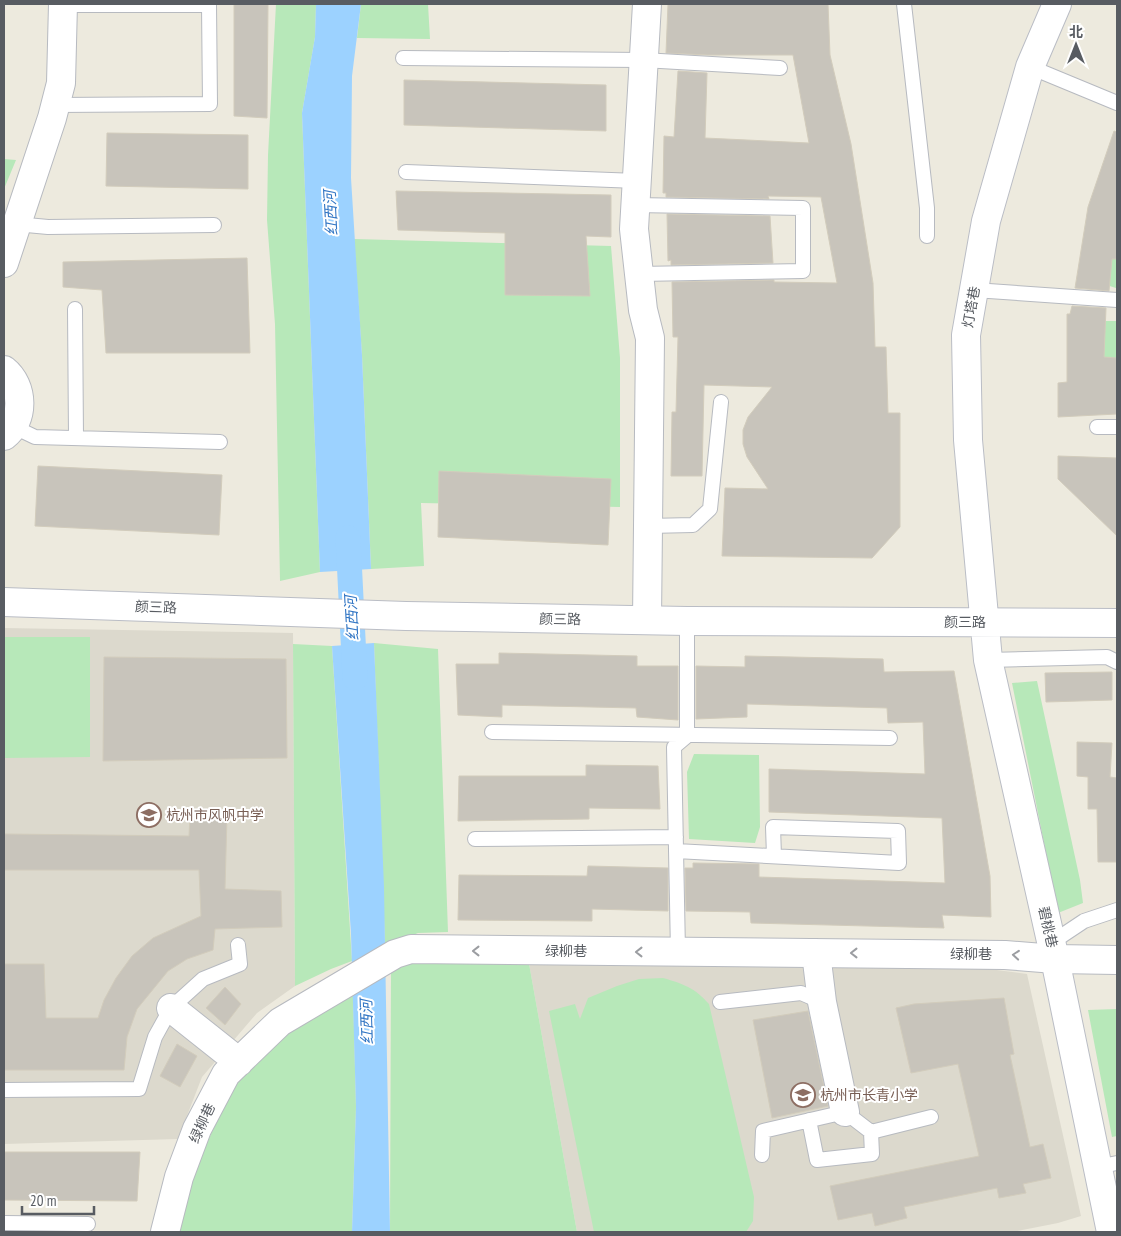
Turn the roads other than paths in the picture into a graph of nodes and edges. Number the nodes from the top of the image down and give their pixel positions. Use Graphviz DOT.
graph roads {
  1 [pos="63,4"];
  2 [pos="647,4"];
  3 [pos="904,4"];
  4 [pos="1057,4"];
  5 [pos="403,58"];
  6 [pos="643,60"];
  7 [pos="1030,67"];
  8 [pos="780,68"];
  9 [pos="1117,103"];
  10 [pos="55,105"];
  11 [pos="406,172"];
  12 [pos="636,193"];
  13 [pos="16,224"];
  14 [pos="214,225"];
  15 [pos="927,236"];
  16 [pos="4,263"];
  17 [pos="639,274"];
  18 [pos="974,290"];
  19 [pos="1117,300"];
  20 [pos="75,309"];
  21 [pos="4,370"];
  22 [pos="721,402"];
  23 [pos="1097,427"];
  24 [pos="1117,427"];
  25 [pos="8,431"];
  26 [pos="76,438"];
  27 [pos="220,442"];
  28 [pos="648,526"];
  29 [pos="4,602"];
  30 [pos="647,620"];
  31 [pos="687,621"];
  32 [pos="985,622"];
  33 [pos="1117,623"];
  34 [pos="988,660"];
  35 [pos="1117,662"];
  36 [pos="492,732"];
  37 [pos="687,736"];
  38 [pos="890,738"];
  39 [pos="475,839"];
  40 [pos="676,844"];
  41 [pos="774,856"];
  42 [pos="1117,910"];
  43 [pos="238,945"];
  44 [pos="1053,951"];
  45 [pos="678,952"];
  46 [pos="816,953"];
  47 [pos="1117,960"];
  48 [pos="720,1002"];
  49 [pos="822,1002"];
  50 [pos="171,1008"];
  51 [pos="239,1062"];
  52 [pos="4,1090"];
  53 [pos="844,1112"];
  54 [pos="931,1117"];
  55 [pos="809,1120"];
  56 [pos="871,1132"];
  57 [pos="762,1155"];
  58 [pos="1107,1165"];
  59 [pos="4,1223"];
  60 [pos="88,1224"];
  61 [pos="1108,1230"];
  62 [pos="165,1232"];
  1 -- 10 [label="street"];
  1 -- 10 [label="lane"];
  2 -- 6 [label="street"];
  3 -- 15 [label="lane"];
  4 -- 7 [label="street, 灯塔巷"];
  5 -- 6 [label="lane"];
  6 -- 8 [label="lane"];
  6 -- 12 [label="street"];
  7 -- 9 [label="lane"];
  7 -- 18 [label="street, 灯塔巷"];
  10 -- 13 [label="street"];
  11 -- 12 [label="lane"];
  12 -- 17 [label="street"];
  12 -- 17 [label="lane"];
  13 -- 14 [label="lane"];
  13 -- 16 [label="street"];
  17 -- 28 [label="street"];
  18 -- 19 [label="lane"];
  18 -- 32 [label="street, 灯塔巷"];
  20 -- 26 [label="lane"];
  21 -- 25 [label="street"];
  22 -- 28 [label="lane"];
  23 -- 24 [label="lane"];
  25 -- 26 [label="lane"];
  26 -- 27 [label="lane"];
  28 -- 30 [label="street"];
  29 -- 30 [label="street, 颜三路"];
  30 -- 31 [label="street, 颜三路"];
  31 -- 32 [label="street, 颜三路"];
  31 -- 37 [label="lane"];
  32 -- 33 [label="street, 颜三路"];
  32 -- 34 [label="street, 碧桃巷"];
  34 -- 35 [label="lane"];
  34 -- 44 [label="street, 碧桃巷"];
  36 -- 37 [label="lane"];
  37 -- 38 [label="lane"];
  37 -- 40 [label="lane"];
  39 -- 40 [label="lane"];
  40 -- 41 [label="lane"];
  40 -- 45 [label="lane"];
  41 -- 41 [label="lane"];
  42 -- 44 [label="lane"];
  43 -- 50 [label="lane"];
  44 -- 46 [label="street, 绿柳巷, one-way"];
  44 -- 47 [label="street, 绿柳巷"];
  44 -- 58 [label="street, 碧桃巷"];
  45 -- 46 [label="street, 绿柳巷"];
  45 -- 51 [label="street, 绿柳巷, one-way"];
  46 -- 49 [label="street"];
  48 -- 49 [label="lane"];
  49 -- 53 [label="street"];
  50 -- 51 [label="street"];
  50 -- 52 [label="lane"];
  51 -- 62 [label="street, 绿柳巷"];
  53 -- 55 [label="lane"];
  53 -- 56 [label="lane"];
  54 -- 56 [label="lane"];
  55 -- 56 [label="lane"];
  55 -- 57 [label="lane"];
  58 -- 61 [label="street, 碧桃巷"];
  59 -- 60 [label="lane"];
}
